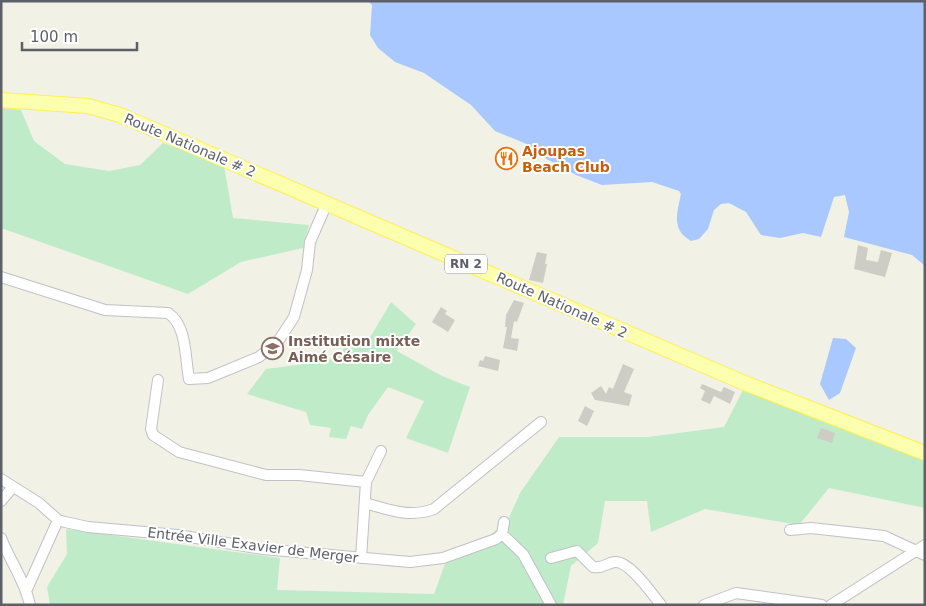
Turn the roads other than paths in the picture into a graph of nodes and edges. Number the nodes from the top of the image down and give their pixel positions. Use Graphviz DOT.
graph roads {
  1 [pos="1,100"];
  2 [pos="327,203"];
  3 [pos="1,278"];
  4 [pos="158,380"];
  5 [pos="542,422"];
  6 [pos="381,451"];
  7 [pos="925,453"];
  8 [pos="1,479"];
  9 [pos="366,482"];
  10 [pos="12,488"];
  11 [pos="1,501"];
  12 [pos="365,503"];
  13 [pos="58,520"];
  14 [pos="504,522"];
  15 [pos="790,530"];
  16 [pos="502,534"];
  17 [pos="1,538"];
  18 [pos="922,550"];
  19 [pos="361,558"];
  20 [pos="551,558"];
  21 [pos="27,589"];
  22 [pos="30,605"];
  23 [pos="551,605"];
  24 [pos="661,605"];
  25 [pos="704,605"];
  26 [pos="822,605"];
  27 [pos="831,605"];
  1 -- 2 [label="main road, Route Nationale # 2 / RN 2"];
  2 -- 3 [label="street"];
  2 -- 7 [label="main road, Route Nationale # 2 / RN 2"];
  4 -- 9 [label="street"];
  5 -- 12 [label="street"];
  6 -- 9 [label="street"];
  8 -- 10 [label="street, Entrée Ville Exavier de Merger"];
  9 -- 12 [label="street"];
  10 -- 11 [label="street"];
  10 -- 13 [label="street, Entrée Ville Exavier de Merger"];
  12 -- 19 [label="street"];
  13 -- 19 [label="street, Entrée Ville Exavier de Merger"];
  13 -- 21 [label="street"];
  14 -- 16 [label="street"];
  15 -- 18 [label="street"];
  16 -- 19 [label="street, Entrée Ville Exavier de Merger"];
  16 -- 23 [label="street"];
  17 -- 21 [label="street"];
  18 -- 27 [label="street"];
  20 -- 24 [label="street"];
  21 -- 22 [label="street"];
  25 -- 26 [label="street"];
}
